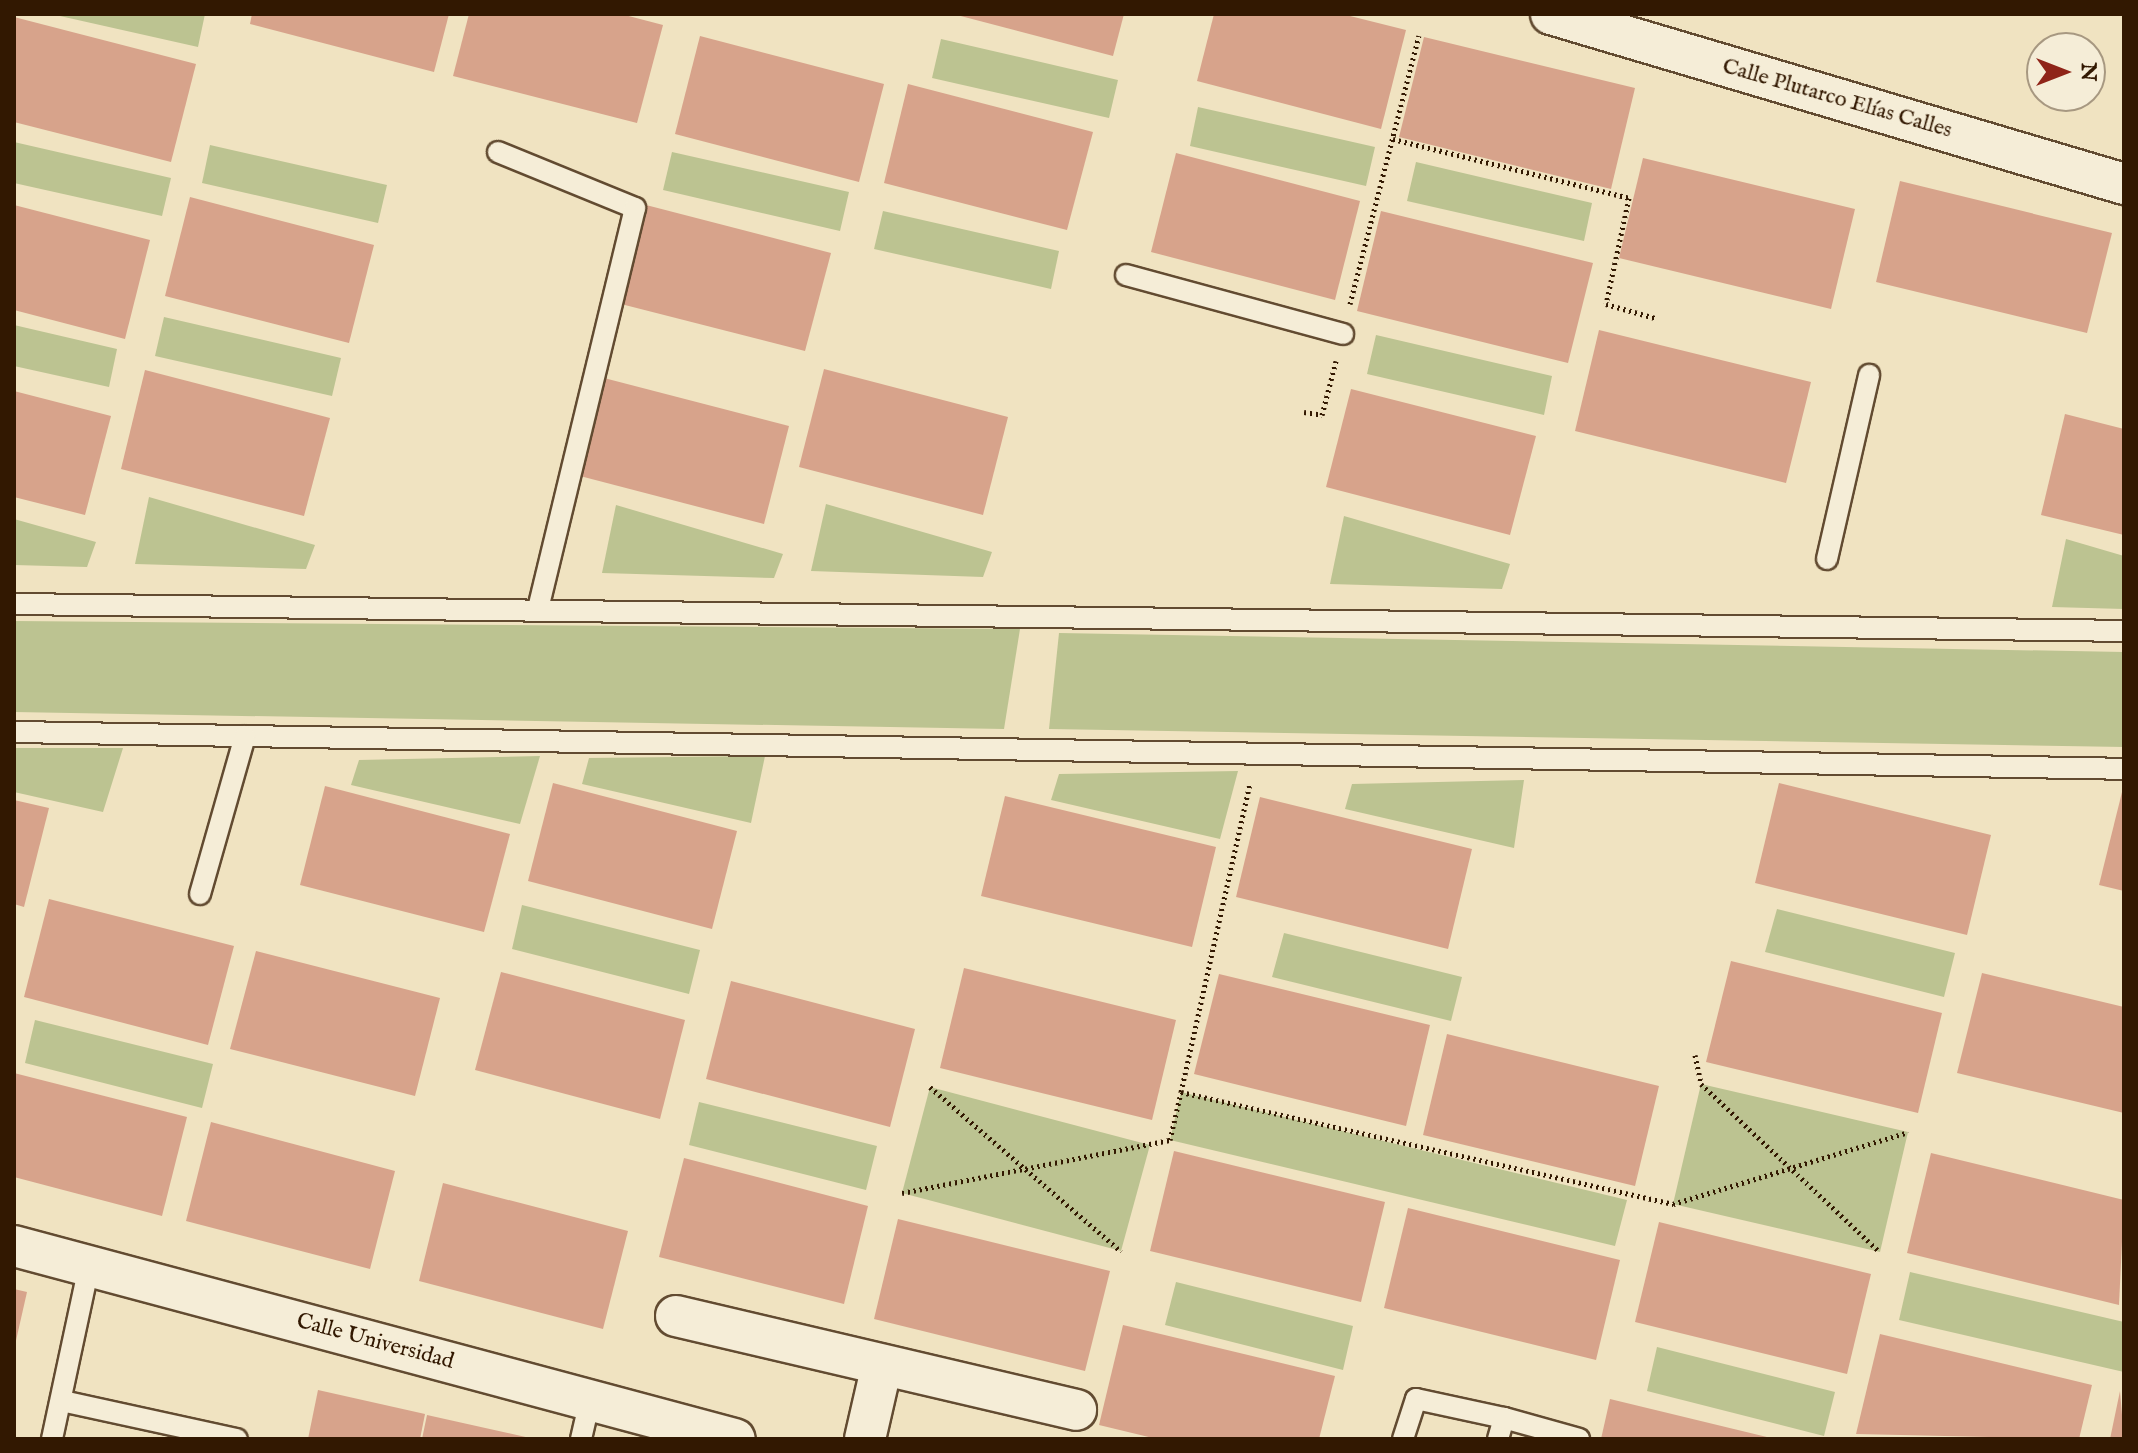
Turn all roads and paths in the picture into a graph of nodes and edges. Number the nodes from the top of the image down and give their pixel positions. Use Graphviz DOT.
graph roads {
  1 [pos="1551,14"];
  2 [pos="1419,36"];
  3 [pos="1393,139"];
  4 [pos="498,152"];
  5 [pos="2124,184"];
  6 [pos="1126,275"];
  7 [pos="1655,318"];
  8 [pos="1343,334"];
  9 [pos="1869,375"];
  10 [pos="1304,412"];
  11 [pos="1827,559"];
  12 [pos="14,604"];
  13 [pos="538,609"];
  14 [pos="2124,631"];
  15 [pos="14,732"];
  16 [pos="245,736"];
  17 [pos="1256,755"];
  18 [pos="2124,769"];
  19 [pos="200,894"];
  20 [pos="1695,1055"];
  21 [pos="930,1087"];
  22 [pos="1181,1092"];
  23 [pos="1908,1132"];
  24 [pos="1791,1168"];
  25 [pos="1023,1169"];
  26 [pos="902,1193"];
  27 [pos="14,1246"];
  28 [pos="1121,1251"];
  29 [pos="1880,1252"];
  30 [pos="89,1266"];
  31 [pos="676,1316"];
  32 [pos="882,1365"];
  33 [pos="590,1400"];
  34 [pos="62,1401"];
  35 [pos="1076,1410"];
  36 [pos="1504,1418"];
  37 [pos="149,1430"];
  38 [pos="52,1439"];
  39 [pos="237,1439"];
  40 [pos="581,1439"];
  41 [pos="735,1439"];
  42 [pos="865,1439"];
  43 [pos="1403,1439"];
  44 [pos="1498,1439"];
  45 [pos="1579,1439"];
  1 -- 5 [label="street, Calle Plutarco Elías Calles"];
  2 -- 3 [label="path"];
  3 -- 7 [label="path"];
  3 -- 8 [label="path"];
  4 -- 13 [label="lane"];
  6 -- 8 [label="lane"];
  8 -- 10 [label="path"];
  9 -- 11 [label="lane"];
  12 -- 13 [label="lane"];
  13 -- 14 [label="lane"];
  15 -- 16 [label="lane"];
  16 -- 17 [label="lane"];
  16 -- 19 [label="lane"];
  17 -- 18 [label="lane"];
  17 -- 22 [label="path"];
  20 -- 24 [label="path"];
  21 -- 25 [label="path"];
  22 -- 24 [label="path"];
  22 -- 25 [label="path"];
  23 -- 24 [label="path"];
  24 -- 29 [label="path"];
  25 -- 26 [label="path"];
  25 -- 28 [label="path"];
  27 -- 30 [label="street, Calle Universidad"];
  30 -- 33 [label="street, Calle Universidad"];
  30 -- 34 [label="lane"];
  31 -- 32 [label="street"];
  32 -- 35 [label="street"];
  32 -- 42 [label="street"];
  33 -- 40 [label="lane"];
  33 -- 41 [label="street, Calle Universidad"];
  34 -- 37 [label="lane"];
  34 -- 38 [label="lane"];
  36 -- 43 [label="lane"];
  36 -- 44 [label="lane"];
  36 -- 45 [label="lane"];
  37 -- 39 [label="lane"];
}
